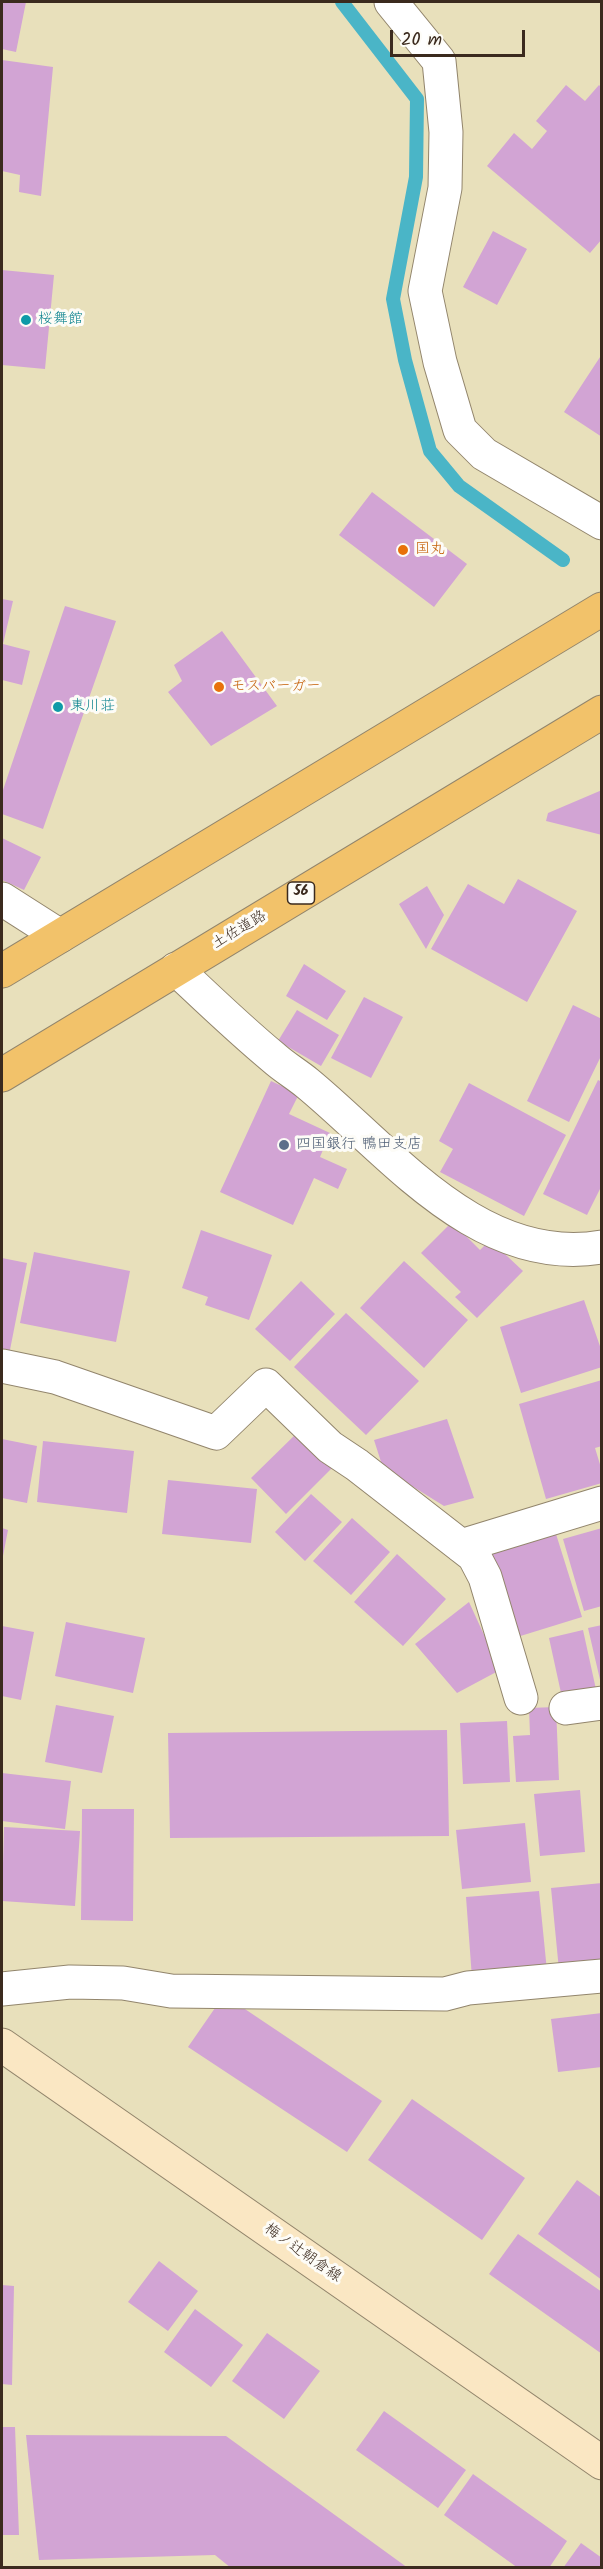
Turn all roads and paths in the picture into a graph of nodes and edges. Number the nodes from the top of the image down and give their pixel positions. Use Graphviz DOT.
graph roads {
  1 [pos="391,2"];
  2 [pos="602,523"];
  3 [pos="602,609"];
  4 [pos="602,712"];
  5 [pos="2,899"];
  6 [pos="60,936"];
  7 [pos="176,969"];
  8 [pos="2,971"];
  9 [pos="2,1075"];
  10 [pos="602,1247"];
  11 [pos="2,1366"];
  12 [pos="602,1503"];
  13 [pos="461,1546"];
  14 [pos="521,1698"];
  15 [pos="602,1703"];
  16 [pos="566,1708"];
  17 [pos="602,1976"];
  18 [pos="2,1989"];
  19 [pos="2,2045"];
  20 [pos="602,2463"];
  1 -- 2 [label="street"];
  3 -- 6 [label="highway"];
  4 -- 7 [label="highway, 土佐道路 / 56"];
  5 -- 6 [label="street"];
  6 -- 8 [label="highway"];
  7 -- 9 [label="highway, 土佐道路 / 56"];
  7 -- 10 [label="street"];
  11 -- 13 [label="street"];
  12 -- 13 [label="street"];
  13 -- 14 [label="street"];
  15 -- 16 [label="street"];
  17 -- 18 [label="street"];
  19 -- 20 [label="main road, 梅ノ辻朝倉線"];
}
